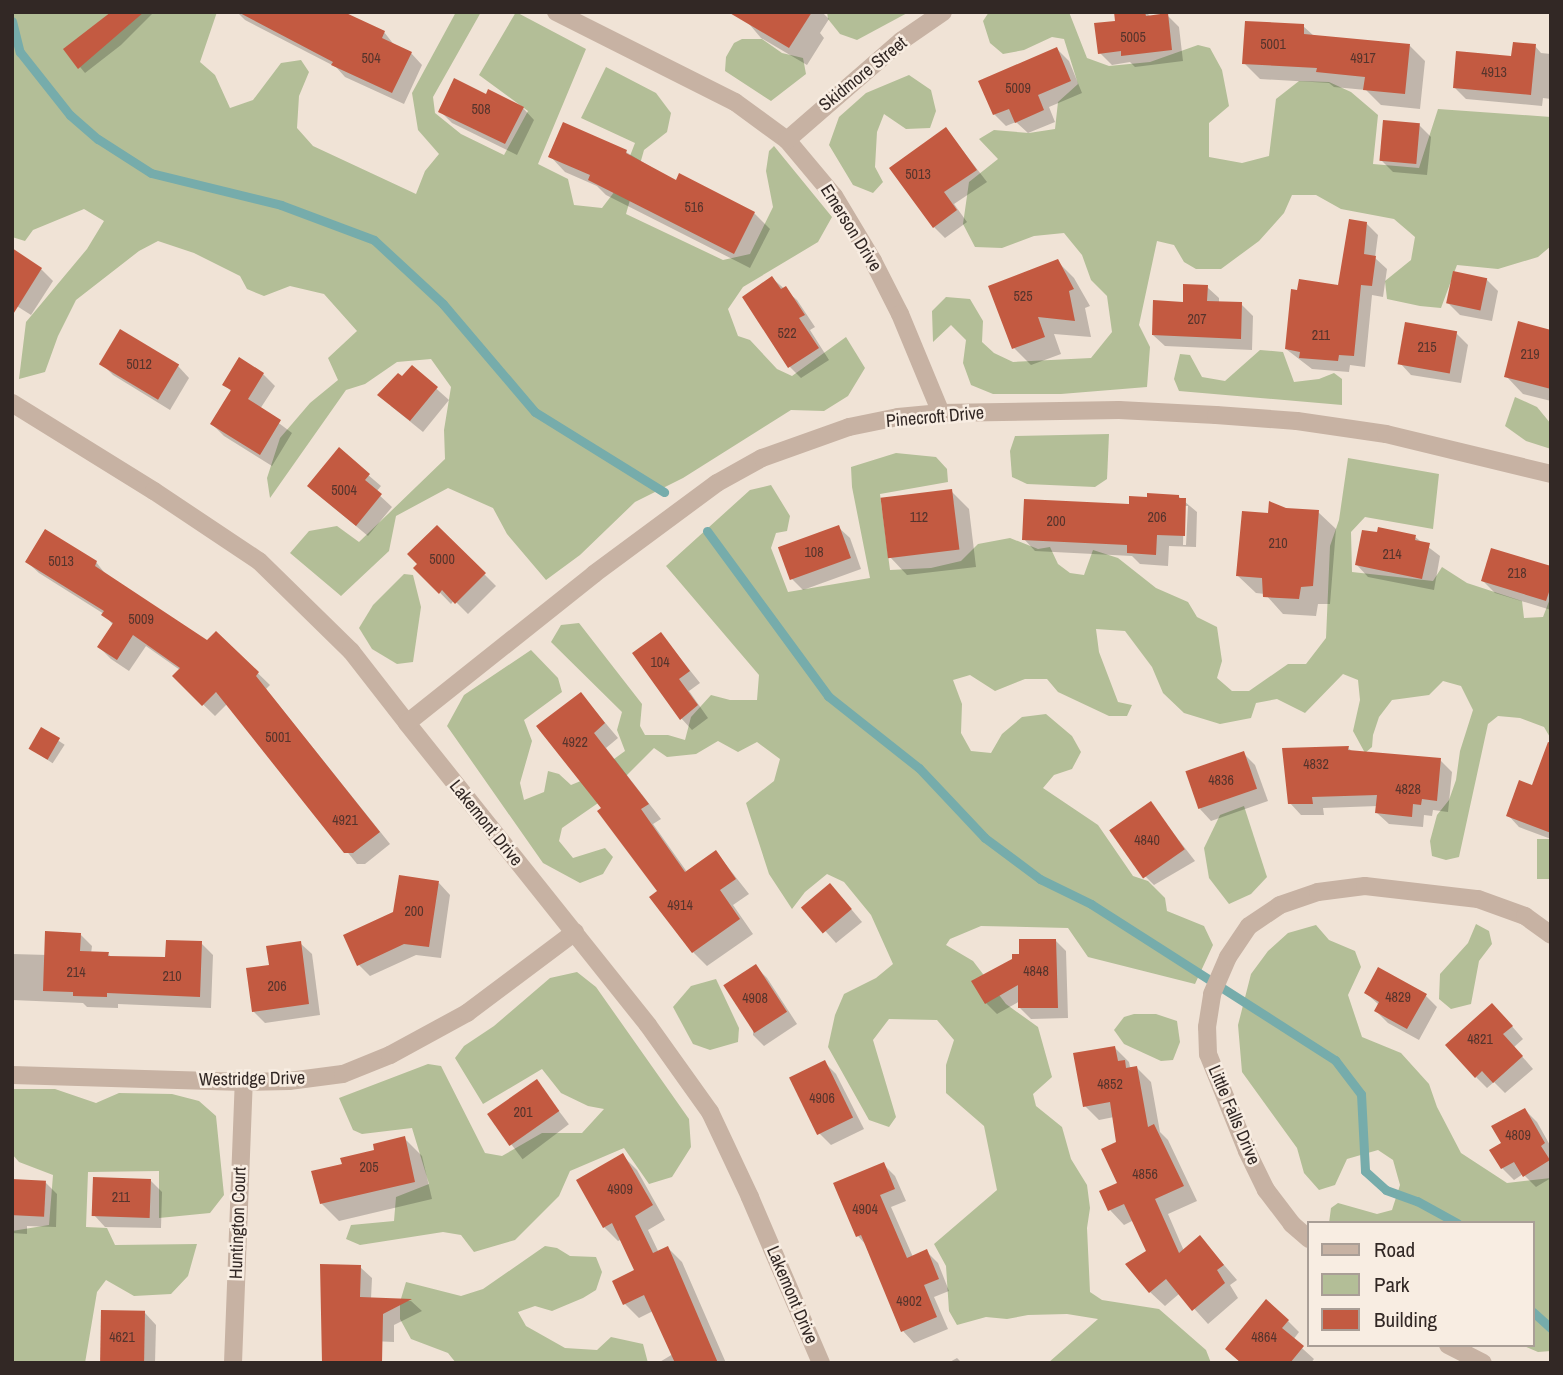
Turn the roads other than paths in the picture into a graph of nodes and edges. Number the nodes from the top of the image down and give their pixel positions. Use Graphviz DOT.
graph roads {
  1 [pos="556,12"];
  2 [pos="943,12"];
  3 [pos="787,140"];
  4 [pos="12,403"];
  5 [pos="941,413"];
  6 [pos="1551,474"];
  7 [pos="407,723"];
  8 [pos="575,932"];
  9 [pos="1551,935"];
  10 [pos="12,1075"];
  11 [pos="244,1082"];
  12 [pos="1308,1239"];
  13 [pos="1452,1347"];
  14 [pos="233,1363"];
  15 [pos="821,1363"];
  16 [pos="1483,1363"];
  1 -- 3 [label="street, Emerson Drive"];
  2 -- 3 [label="street, Skidmore Street"];
  3 -- 5 [label="street, Emerson Drive"];
  4 -- 7 [label="street, Lakemont Drive"];
  5 -- 6 [label="street, Pinecroft Drive"];
  5 -- 7 [label="street, Pinecroft Drive"];
  7 -- 8 [label="street, Lakemont Drive"];
  8 -- 11 [label="street, Westridge Drive"];
  8 -- 15 [label="street, Lakemont Drive"];
  9 -- 12 [label="street, Little Falls Drive"];
  10 -- 11 [label="street, Westridge Drive"];
  11 -- 14 [label="street, Huntington Court"];
  13 -- 16 [label="street"];
}
